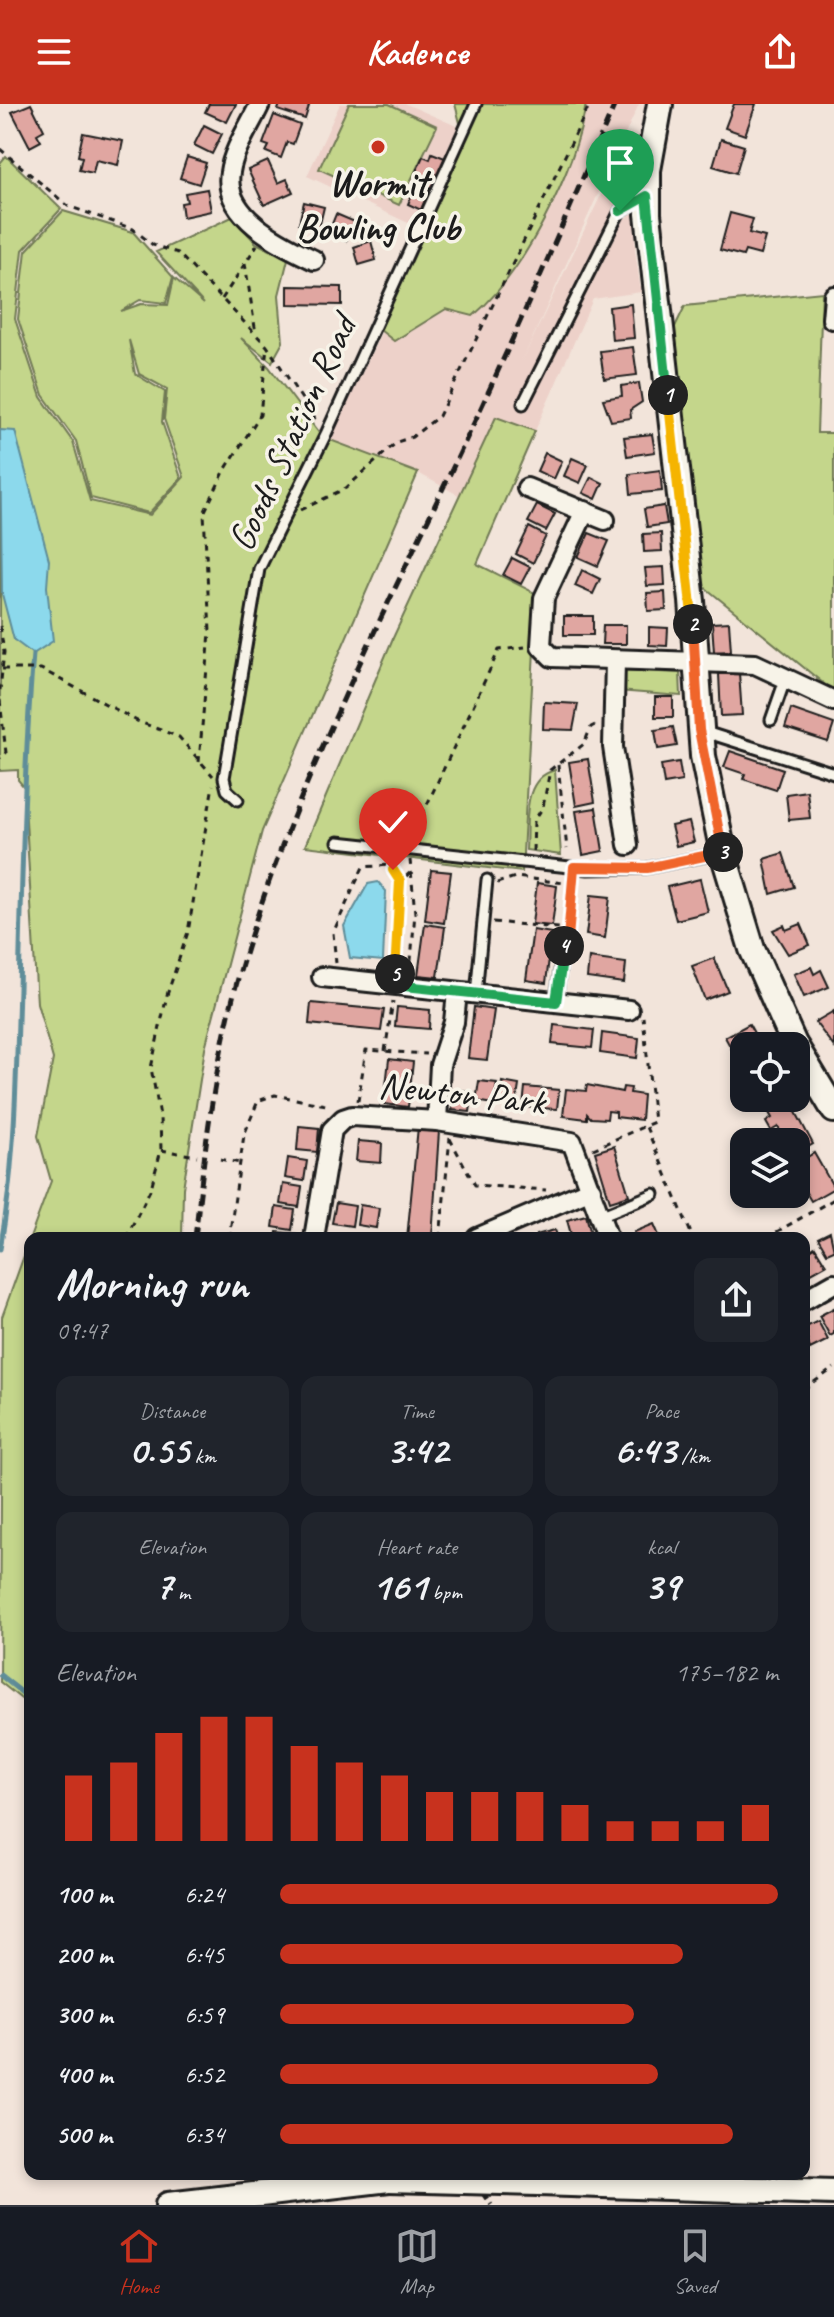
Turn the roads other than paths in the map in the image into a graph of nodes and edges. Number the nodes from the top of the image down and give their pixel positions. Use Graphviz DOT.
graph roads {
  1 [pos="260,104"];
  2 [pos="476,104"];
  3 [pos="660,104"];
  4 [pos="647,196"];
  5 [pos="314,260"];
  6 [pos="834,296"];
  7 [pos="832,319"];
  8 [pos="523,404"];
  9 [pos="527,488"];
  10 [pos="585,511"];
  11 [pos="605,520"];
  12 [pos="615,661"];
  13 [pos="696,672"];
  14 [pos="785,680"];
  15 [pos="834,701"];
  16 [pos="771,720"];
  17 [pos="699,730"];
  18 [pos="834,773"];
  19 [pos="238,800"];
  20 [pos="338,842"];
  21 [pos="628,845"];
  22 [pos="723,853"];
  23 [pos="487,880"];
  24 [pos="563,948"];
  25 [pos="330,978"];
  26 [pos="457,992"];
  27 [pos="476,994"];
  28 [pos="556,1002"];
  29 [pos="629,1010"];
  30 [pos="790,1032"];
  31 [pos="810,1070"];
  32 [pos="834,1110"];
  33 [pos="446,1127"];
  34 [pos="591,1189"];
  35 [pos="654,1194"];
  36 [pos="600,1216"];
  37 [pos="315,1232"];
  38 [pos="491,1232"];
  39 [pos="606,1232"];
  40 [pos="834,1283"];
  41 [pos="810,1297"];
  42 [pos="380,2180"];
  43 [pos="426,2180"];
  44 [pos="834,2192"];
  45 [pos="168,2205"];
  1 -- 5 [label="street"];
  2 -- 19 [label="lane, Goods Station Road"];
  3 -- 4 [label="main road"];
  4 -- 8 [label="lane"];
  4 -- 13 [label="main road"];
  6 -- 7 [label="street"];
  9 -- 10 [label="street"];
  10 -- 11 [label="street"];
  10 -- 12 [label="street"];
  12 -- 13 [label="street"];
  12 -- 21 [label="street"];
  13 -- 14 [label="street"];
  13 -- 17 [label="main road"];
  14 -- 15 [label="street"];
  14 -- 16 [label="lane"];
  17 -- 18 [label="lane"];
  17 -- 22 [label="main road"];
  20 -- 22 [label="lane"];
  22 -- 30 [label="main road"];
  23 -- 27 [label="lane"];
  24 -- 28 [label="lane"];
  25 -- 26 [label="street"];
  26 -- 27 [label="street"];
  26 -- 33 [label="street"];
  27 -- 28 [label="street"];
  28 -- 29 [label="street"];
  31 -- 32 [label="main road"];
  33 -- 34 [label="street, Newton Park"];
  33 -- 37 [label="street, Newton Park"];
  34 -- 36 [label="street, Newton Park"];
  34 -- 38 [label="street"];
  35 -- 36 [label="lane"];
  36 -- 39 [label="street, Newton Park"];
  40 -- 41 [label="street"];
  42 -- 45 [label="main road, bridge"];
  43 -- 44 [label="main road, bridge"];
}
